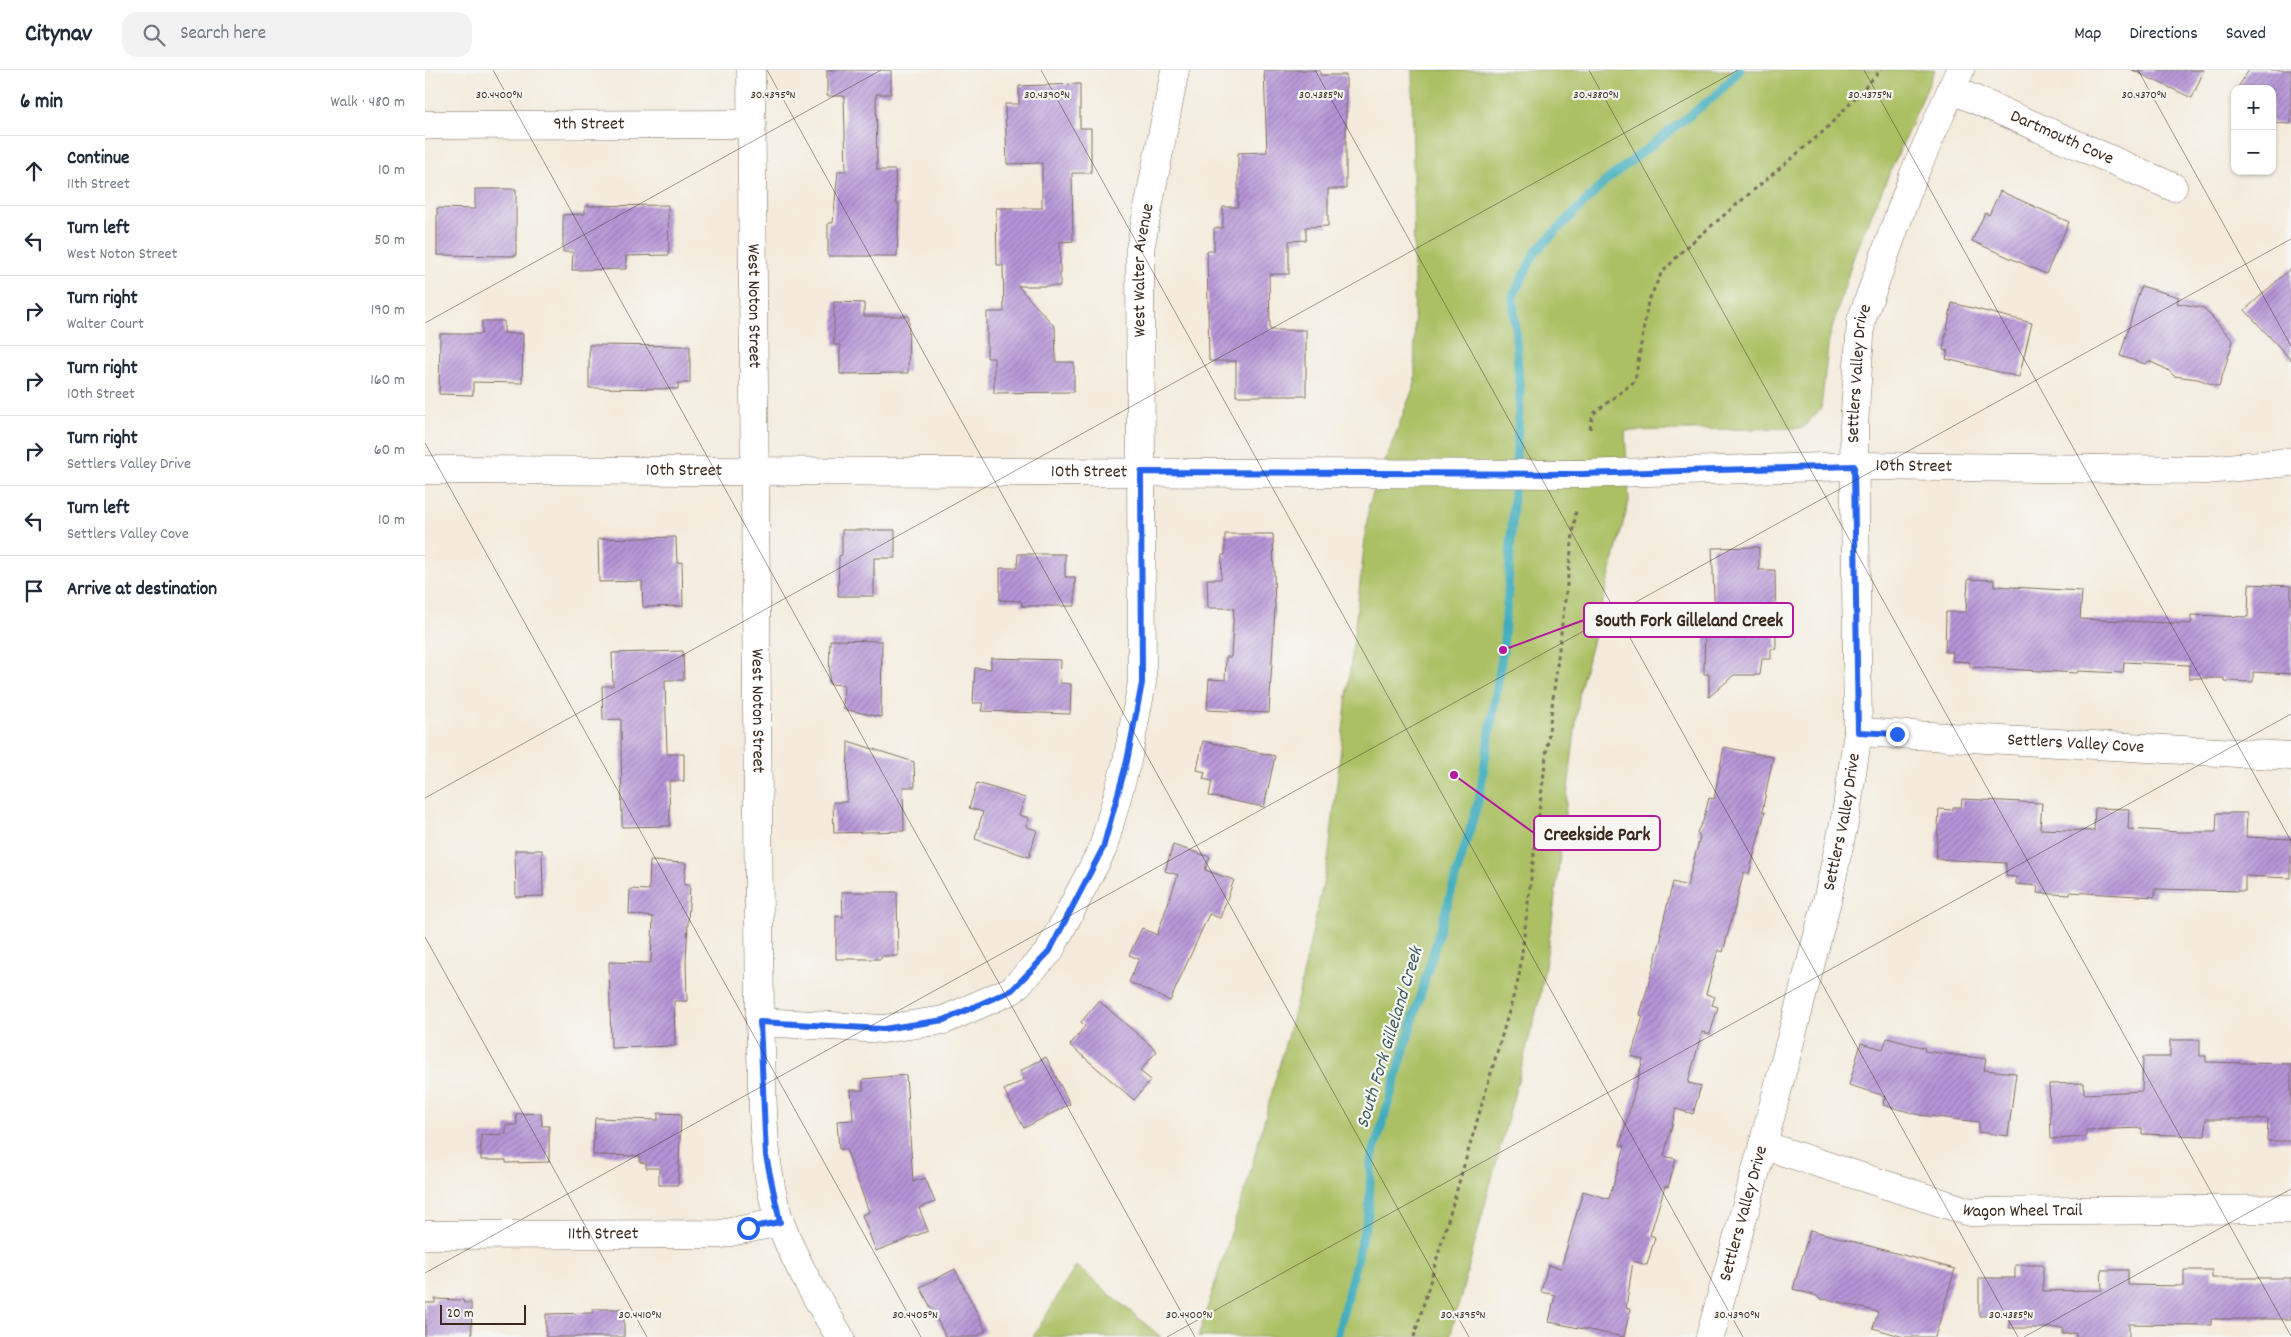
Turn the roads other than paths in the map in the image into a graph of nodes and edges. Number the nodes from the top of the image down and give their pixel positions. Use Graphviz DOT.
graph roads {
  1 [pos="751,70"];
  2 [pos="1175,70"];
  3 [pos="1956,79"];
  4 [pos="425,124"];
  5 [pos="751,124"];
  6 [pos="2173,187"];
  7 [pos="2291,462"];
  8 [pos="1854,466"];
  9 [pos="425,470"];
  10 [pos="755,470"];
  11 [pos="1141,472"];
  12 [pos="1858,732"];
  13 [pos="2291,756"];
  14 [pos="760,1022"];
  15 [pos="1763,1144"];
  16 [pos="2291,1209"];
  17 [pos="780,1222"];
  18 [pos="425,1235"];
  19 [pos="840,1337"];
  20 [pos="1710,1337"];
  1 -- 5 [label="street, West Noton Street"];
  2 -- 11 [label="street, West Walter Avenue"];
  3 -- 6 [label="street, Dartmouth Cove"];
  3 -- 8 [label="street, Settlers Valley Drive"];
  4 -- 5 [label="street, 9th Street"];
  5 -- 10 [label="street, West Noton Street"];
  7 -- 8 [label="street, 10th Street"];
  8 -- 11 [label="street, 10th Street"];
  8 -- 12 [label="street, Settlers Valley Drive"];
  9 -- 10 [label="street, 10th Street"];
  10 -- 11 [label="street, 10th Street"];
  10 -- 14 [label="street, West Noton Street"];
  11 -- 14 [label="street, West Walter Avenue"];
  12 -- 13 [label="street, Settlers Valley Cove"];
  12 -- 15 [label="street, Settlers Valley Drive"];
  14 -- 17 [label="street, West Noton Street"];
  15 -- 16 [label="street, Wagon Wheel Trail"];
  15 -- 20 [label="street, Settlers Valley Drive"];
  17 -- 18 [label="street, 11th Street"];
  17 -- 19 [label="street, West Noton Street"];
}
